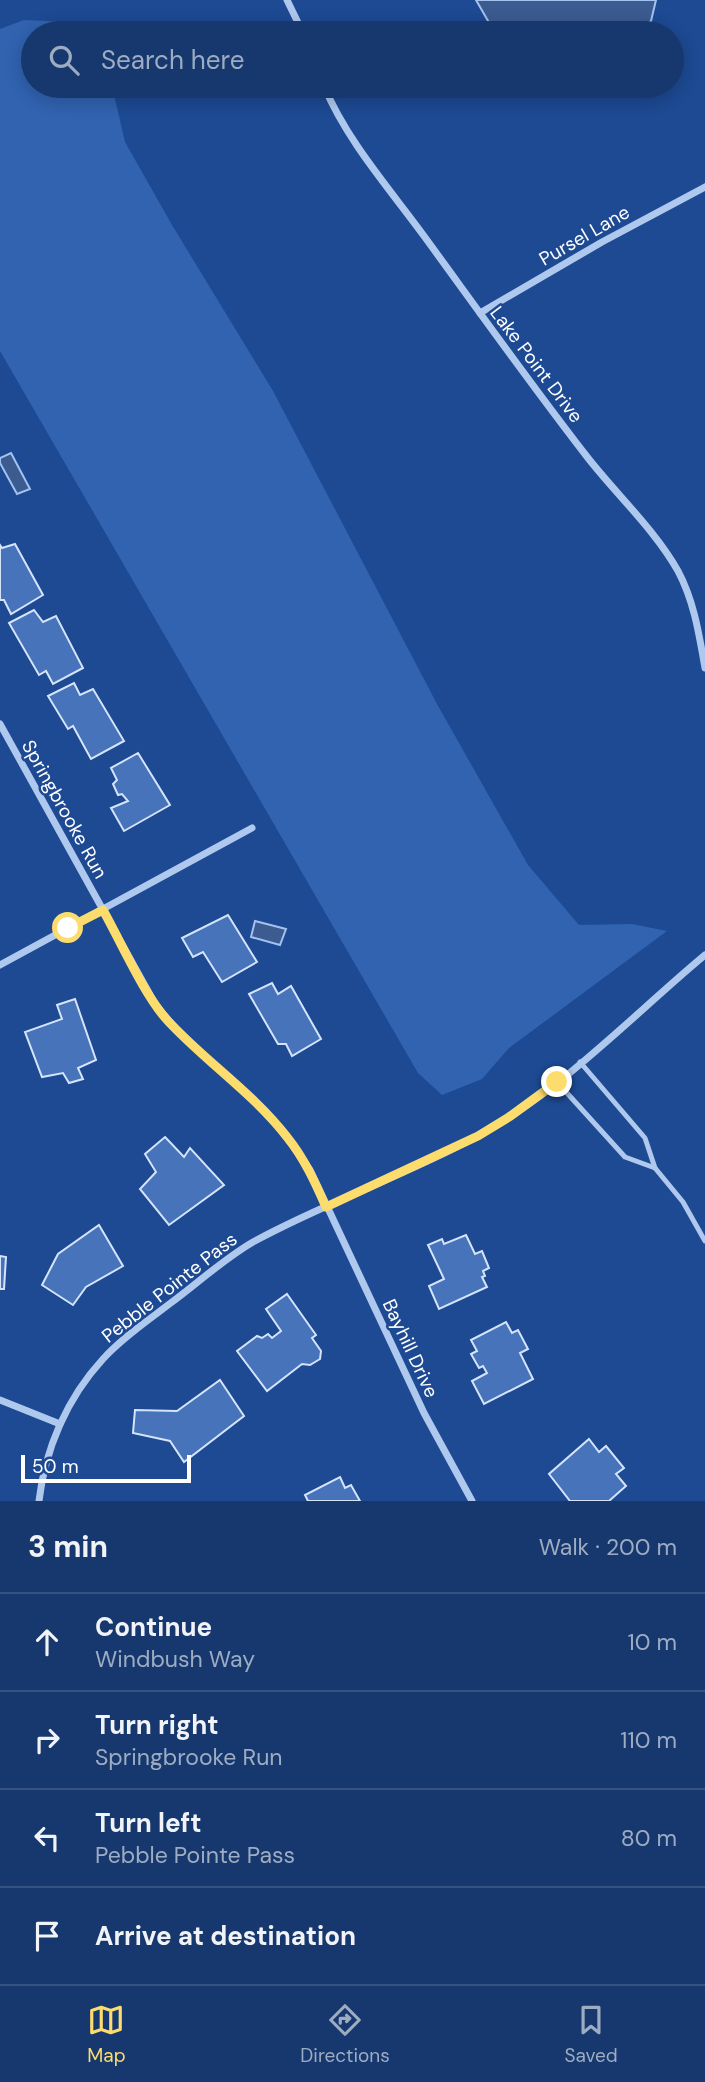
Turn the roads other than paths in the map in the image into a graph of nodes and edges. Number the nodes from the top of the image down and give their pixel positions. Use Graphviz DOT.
graph roads {
  1 [pos="287,0"];
  2 [pos="297,21"];
  3 [pos="329,98"];
  4 [pos="705,187"];
  5 [pos="480,313"];
  6 [pos="705,668"];
  7 [pos="0,724"];
  8 [pos="252,828"];
  9 [pos="103,910"];
  10 [pos="705,955"];
  11 [pos="0,965"];
  12 [pos="580,1062"];
  13 [pos="557,1082"];
  14 [pos="654,1168"];
  15 [pos="326,1207"];
  16 [pos="705,1241"];
  17 [pos="0,1400"];
  18 [pos="60,1424"];
  19 [pos="39,1501"];
  20 [pos="472,1501"];
  1 -- 2 [label="street"];
  3 -- 5 [label="street, Lake Point Drive"];
  4 -- 5 [label="street, Pursel Lane"];
  5 -- 6 [label="street, Lake Point Drive"];
  7 -- 9 [label="street, Springbrooke Run"];
  8 -- 9 [label="street"];
  9 -- 11 [label="street"];
  9 -- 15 [label="street, Springbrooke Run"];
  10 -- 12 [label="street, Pebble Pointe Pass"];
  12 -- 13 [label="street, Pebble Pointe Pass"];
  12 -- 14 [label="lane"];
  13 -- 14 [label="lane"];
  13 -- 15 [label="street, Pebble Pointe Pass"];
  14 -- 16 [label="lane"];
  15 -- 18 [label="street, Pebble Pointe Pass"];
  15 -- 20 [label="street, Bayhill Drive"];
  17 -- 18 [label="street"];
  18 -- 19 [label="street, Pebble Pointe Pass"];
}
